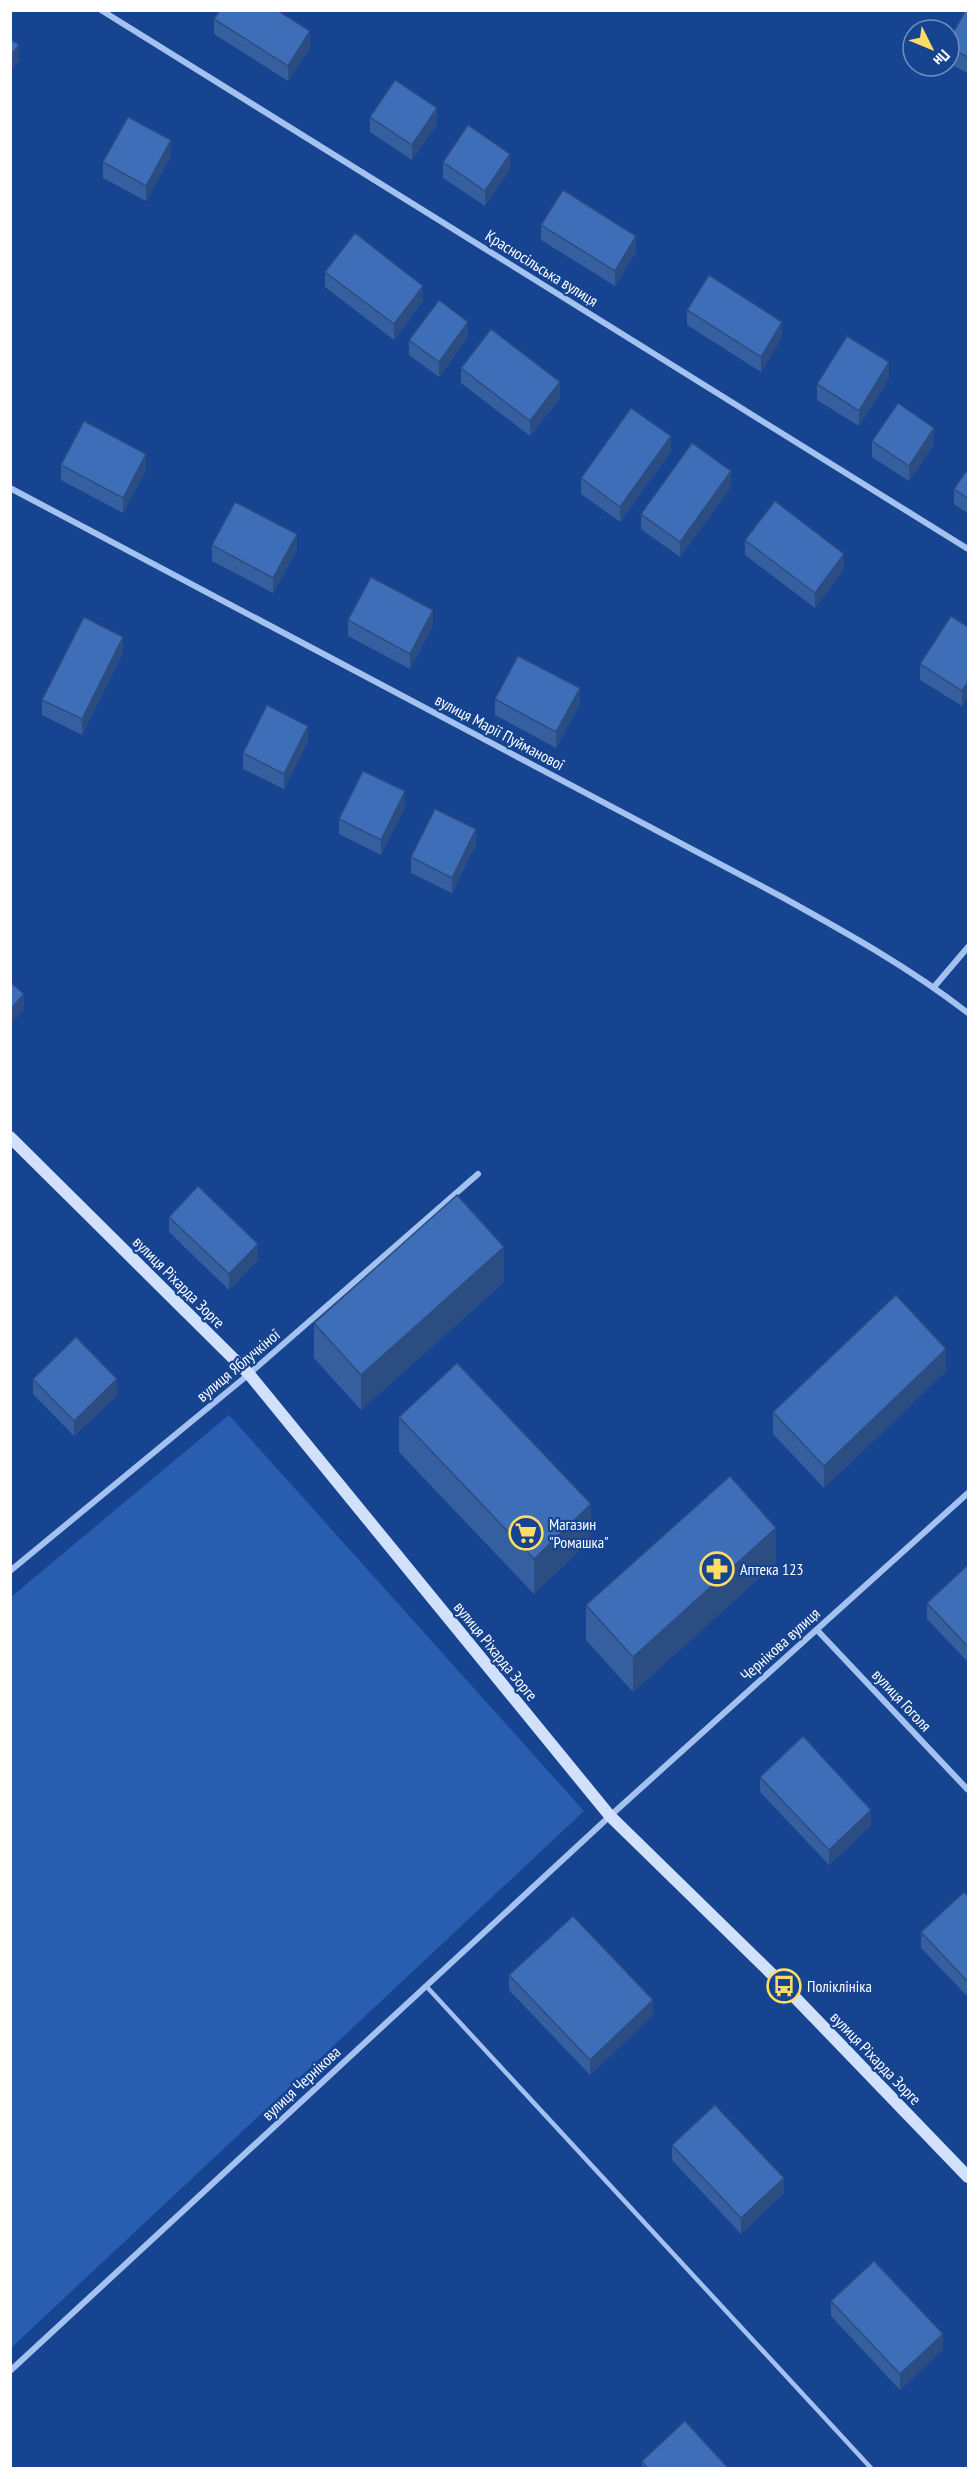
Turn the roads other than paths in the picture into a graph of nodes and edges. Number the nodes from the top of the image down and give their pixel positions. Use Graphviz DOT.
graph roads {
  1 [pos="101,10"];
  2 [pos="10,488"];
  3 [pos="969,549"];
  4 [pos="969,947"];
  5 [pos="934,987"];
  6 [pos="969,1013"];
  7 [pos="10,1137"];
  8 [pos="478,1174"];
  9 [pos="249,1374"];
  10 [pos="969,1493"];
  11 [pos="10,1571"];
  12 [pos="817,1630"];
  13 [pos="969,1790"];
  14 [pos="610,1816"];
  15 [pos="426,1986"];
  16 [pos="969,2177"];
  17 [pos="10,2371"];
  18 [pos="871,2469"];
  1 -- 3 [label="street, Красносільська вулиця"];
  2 -- 5 [label="street, вулиця Марії Пуйманової"];
  4 -- 5 [label="street"];
  5 -- 6 [label="street, вулиця Марії Пуйманової"];
  7 -- 9 [label="street, вулиця Ріхарда Зорге"];
  8 -- 9 [label="street, вулиця Яблучкіної"];
  9 -- 11 [label="street, вулиця Яблучкіної"];
  9 -- 14 [label="street, вулиця Ріхарда Зорге"];
  10 -- 12 [label="street, Чернікова вулиця"];
  12 -- 13 [label="street, вулиця Гоголя"];
  12 -- 14 [label="street, Чернікова вулиця"];
  14 -- 15 [label="street, вулиця Чернікова"];
  14 -- 16 [label="street, вулиця Ріхарда Зорге"];
  15 -- 17 [label="street, вулиця Чернікова"];
  15 -- 18 [label="lane"];
}
